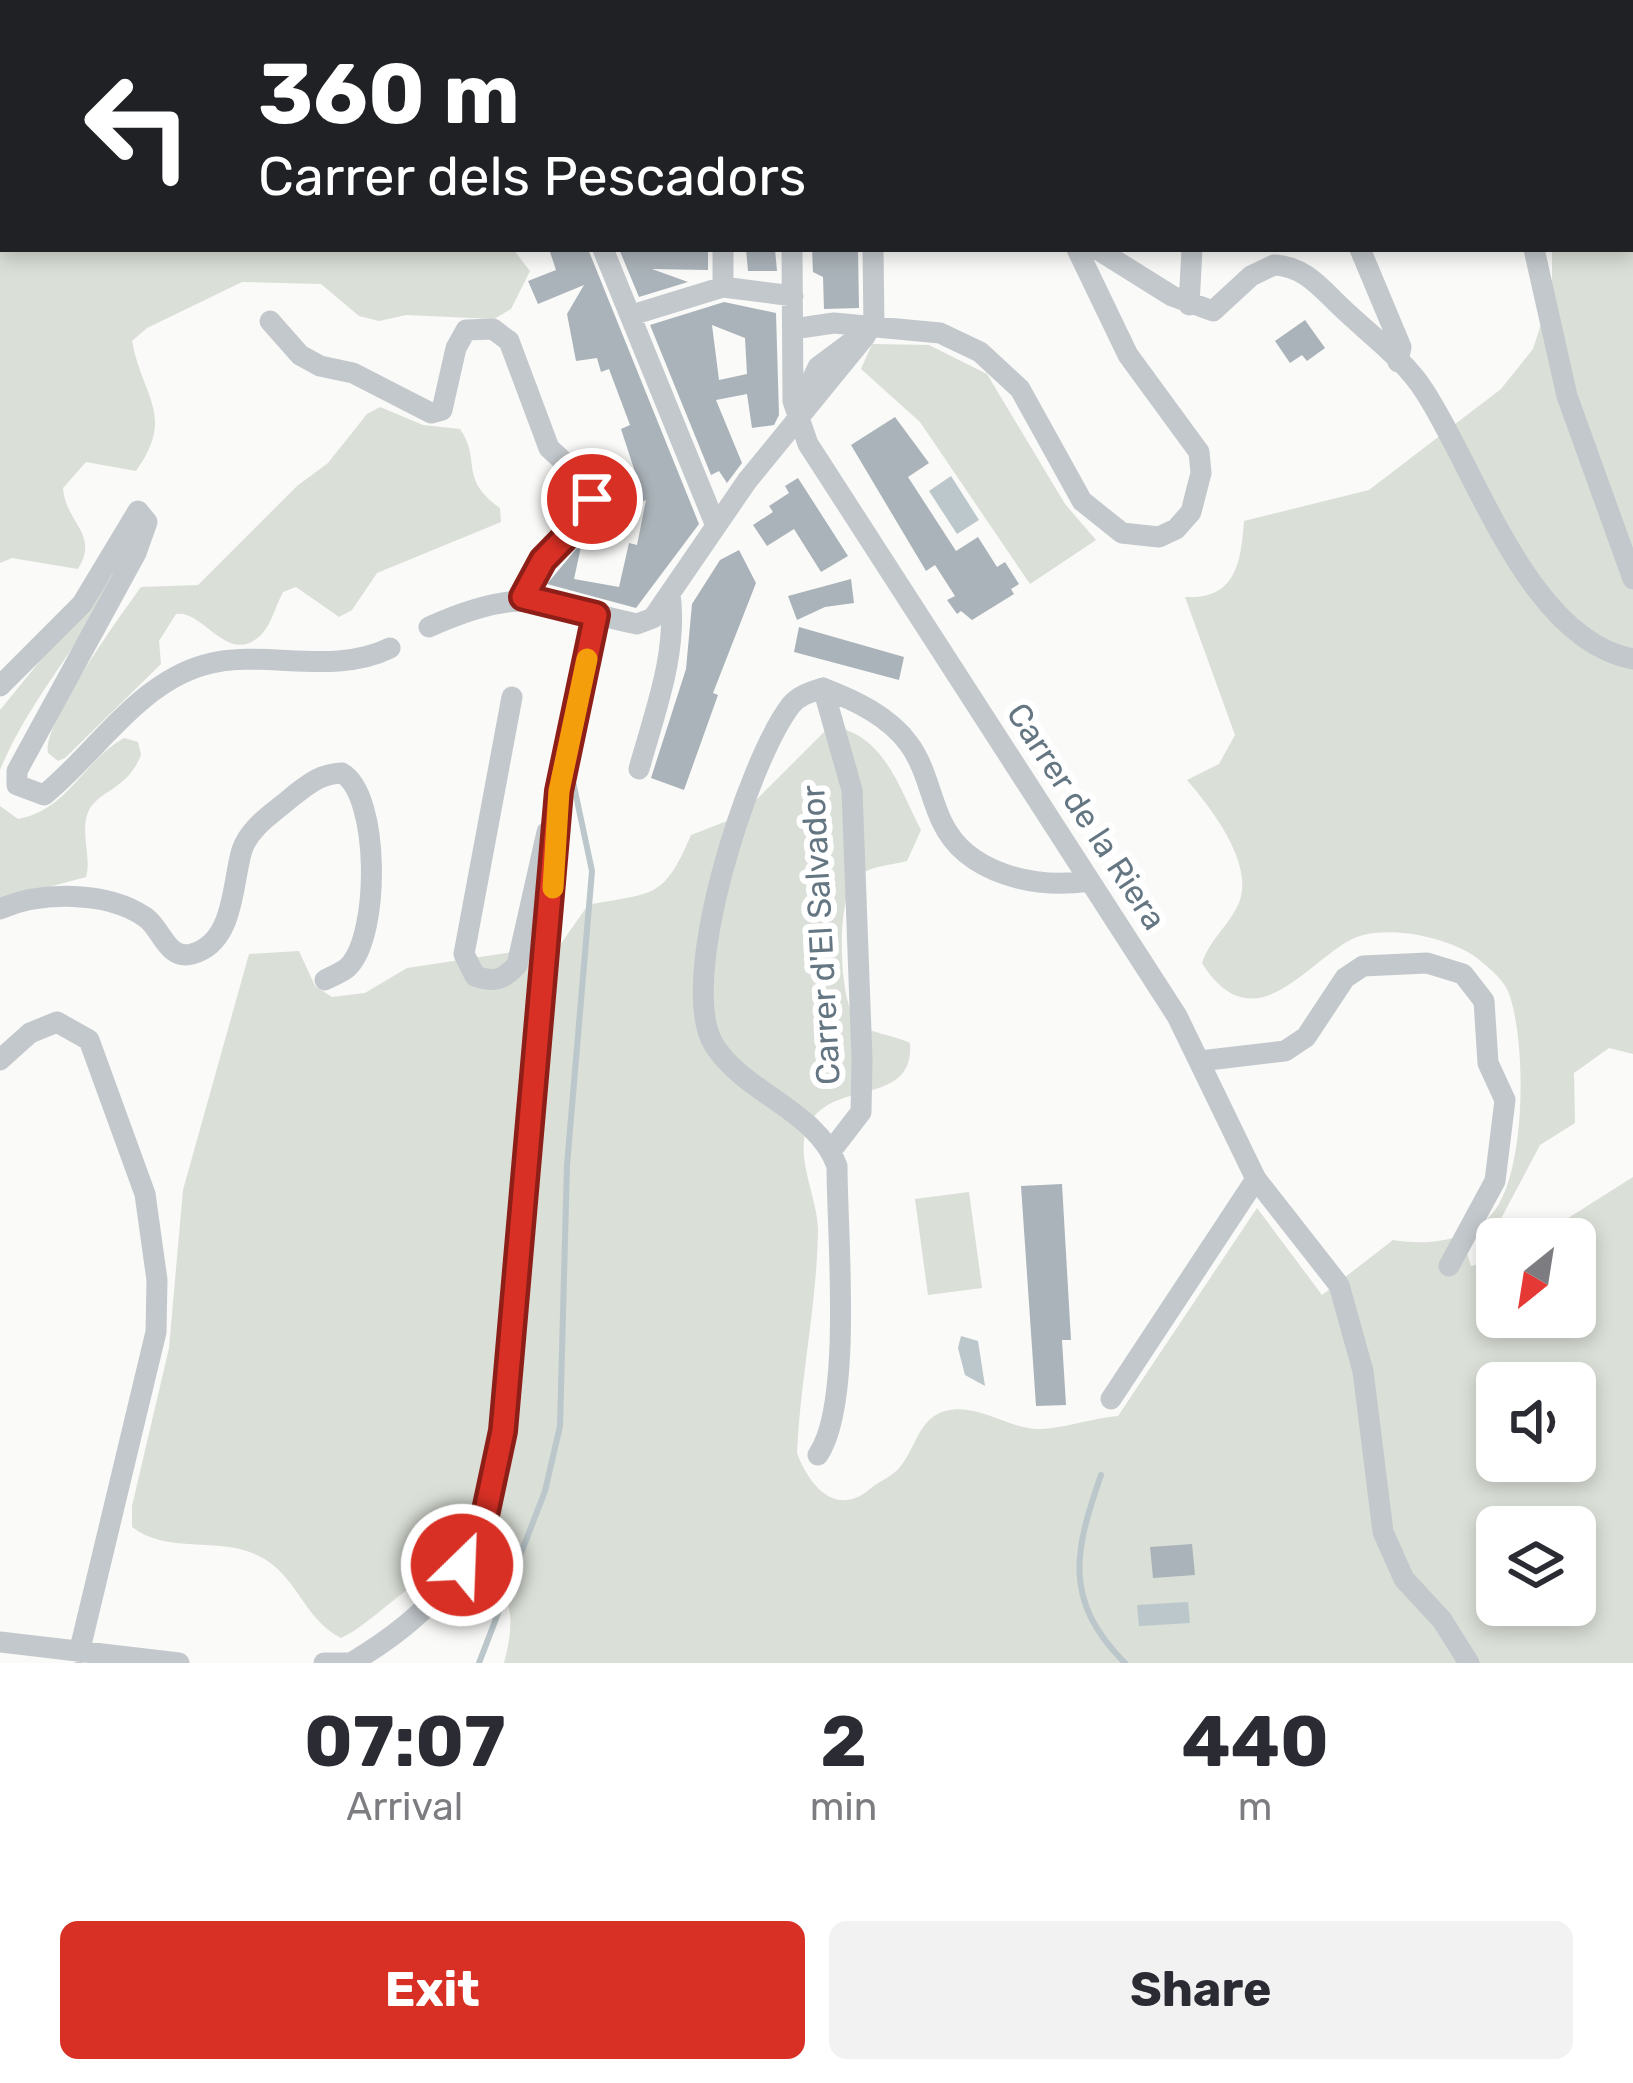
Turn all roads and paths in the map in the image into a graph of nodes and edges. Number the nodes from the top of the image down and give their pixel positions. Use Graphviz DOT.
graph roads {
  1 [pos="604,252"];
  2 [pos="723,252"];
  3 [pos="792,252"];
  4 [pos="873,252"];
  5 [pos="1078,252"];
  6 [pos="1192,252"];
  7 [pos="1361,252"];
  8 [pos="1535,252"];
  9 [pos="1126,258"];
  10 [pos="723,287"];
  11 [pos="793,296"];
  12 [pos="1190,304"];
  13 [pos="632,315"];
  14 [pos="270,321"];
  15 [pos="793,329"];
  16 [pos="878,331"];
  17 [pos="1399,362"];
  18 [pos="798,420"];
  19 [pos="716,526"];
  20 [pos="1633,579"];
  21 [pos="670,593"];
  22 [pos="523,597"];
  23 [pos="596,615"];
  24 [pos="429,627"];
  25 [pos="390,648"];
  26 [pos="1633,659"];
  27 [pos="0,686"];
  28 [pos="823,688"];
  29 [pos="512,697"];
  30 [pos="639,769"];
  31 [pos="559,791"];
  32 [pos="1089,881"];
  33 [pos="0,909"];
  34 [pos="325,980"];
  35 [pos="0,1060"];
  36 [pos="1200,1061"];
  37 [pos="831,1151"];
  38 [pos="1256,1180"];
  39 [pos="1449,1266"];
  40 [pos="1111,1399"];
  41 [pos="818,1455"];
  42 [pos="0,1642"];
  43 [pos="382,1645"];
  44 [pos="79,1654"];
  45 [pos="335,1662"];
  46 [pos="179,1663"];
  47 [pos="367,1663"];
  48 [pos="1469,1663"];
  1 -- 13 [label="street"];
  2 -- 10 [label="street"];
  3 -- 11 [label="street, Carrer de la Riera"];
  4 -- 16 [label="street"];
  5 -- 16 [label="street"];
  6 -- 12 [label="street"];
  7 -- 17 [label="street"];
  8 -- 20 [label="street"];
  9 -- 12 [label="street"];
  10 -- 11 [label="street"];
  10 -- 13 [label="street"];
  11 -- 15 [label="street, Carrer de la Riera"];
  12 -- 17 [label="street"];
  13 -- 19 [label="street"];
  14 -- 22 [label="street"];
  15 -- 16 [label="street"];
  15 -- 18 [label="street, Carrer de la Riera"];
  16 -- 18 [label="street"];
  17 -- 26 [label="street"];
  18 -- 19 [label="street"];
  18 -- 32 [label="street, Carrer de la Riera"];
  19 -- 21 [label="street"];
  21 -- 23 [label="street"];
  21 -- 30 [label="street"];
  22 -- 23 [label="street"];
  22 -- 24 [label="street"];
  23 -- 31 [label="street"];
  25 -- 27 [label="street"];
  28 -- 32 [label="street"];
  28 -- 37 [label="street, Carrer d'El Salvador"];
  28 -- 37 [label="street"];
  29 -- 31 [label="street"];
  31 -- 43 [label="street"];
  32 -- 36 [label="street, Carrer de la Riera"];
  33 -- 34 [label="street"];
  35 -- 44 [label="street"];
  36 -- 38 [label="street, Carrer de la Riera"];
  36 -- 39 [label="street"];
  37 -- 41 [label="street"];
  38 -- 40 [label="street"];
  38 -- 48 [label="street, Carrer de la Riera"];
  42 -- 44 [label="street"];
  43 -- 45 [label="street"];
  43 -- 47 [label="street"];
  44 -- 46 [label="street"];
}
